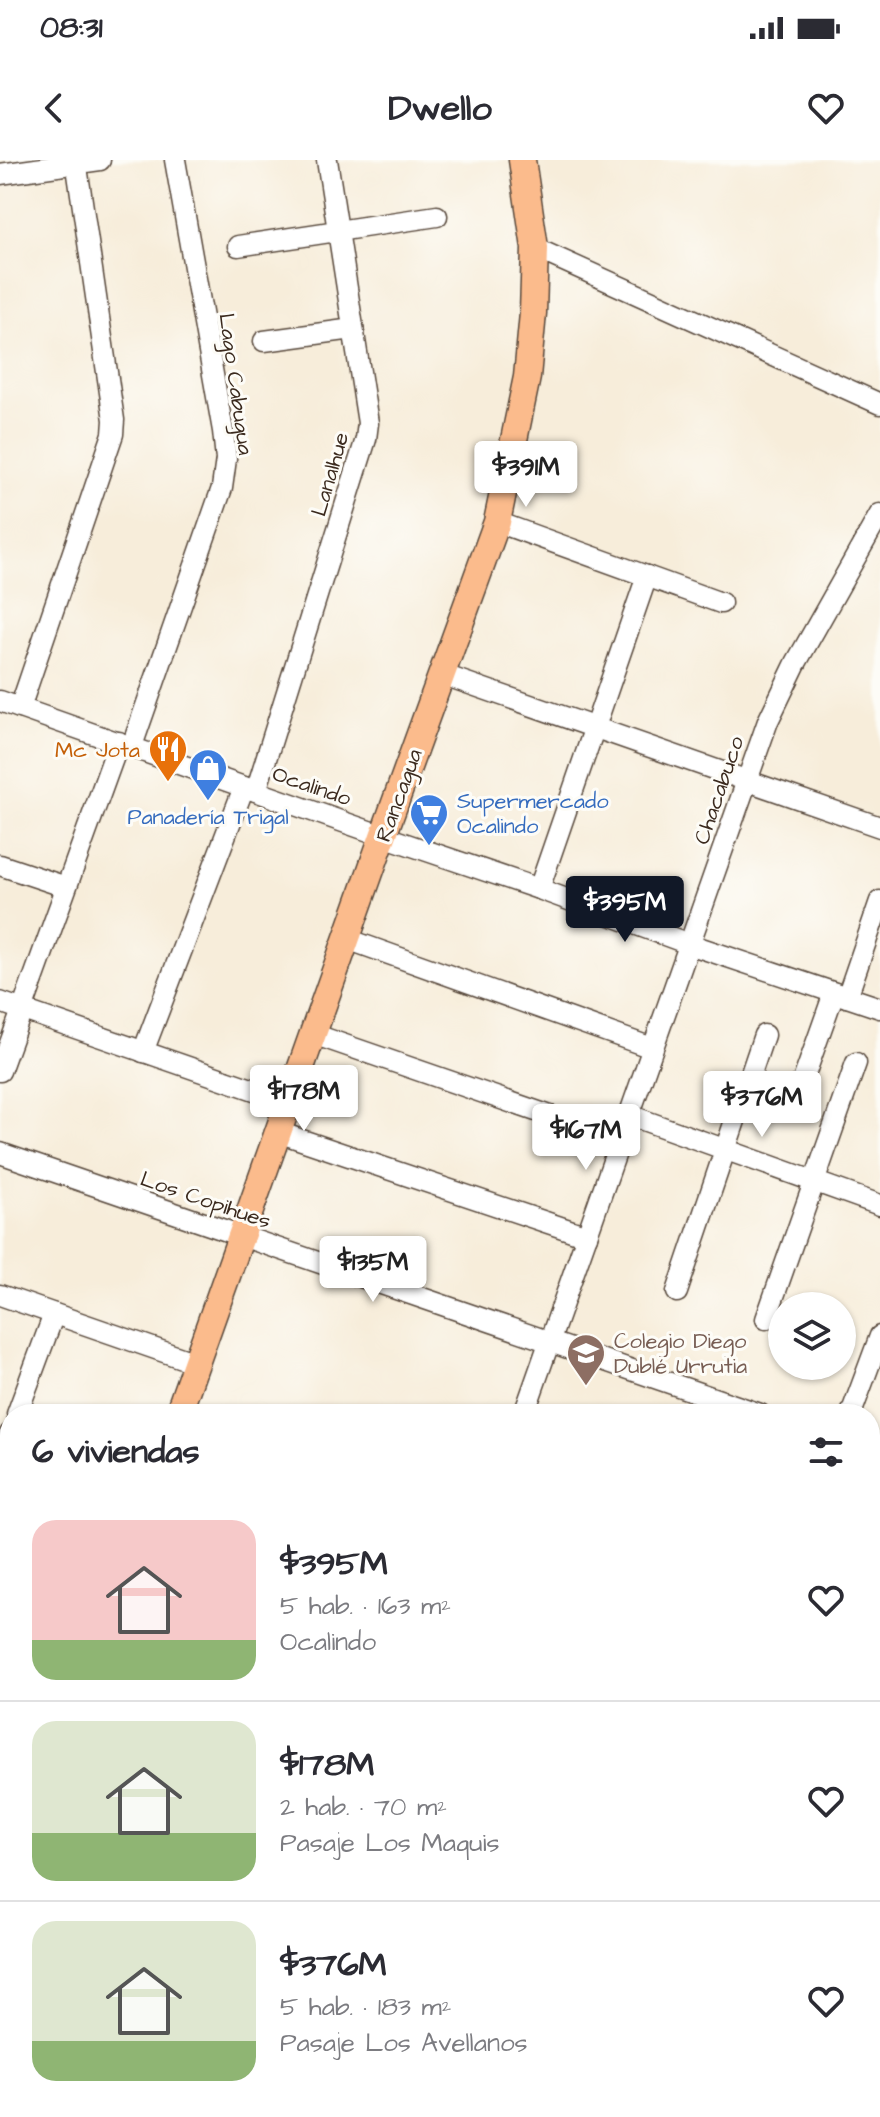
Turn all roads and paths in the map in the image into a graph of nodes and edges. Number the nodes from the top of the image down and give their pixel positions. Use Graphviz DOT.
graph roads {
  1 [pos="100,160"];
  2 [pos="175,160"];
  3 [pos="327,160"];
  4 [pos="522,160"];
  5 [pos="76,162"];
  6 [pos="0,174"];
  7 [pos="437,216"];
  8 [pos="338,230"];
  9 [pos="238,246"];
  10 [pos="535,248"];
  11 [pos="353,329"];
  12 [pos="264,341"];
  13 [pos="880,404"];
  14 [pos="880,514"];
  15 [pos="497,522"];
  16 [pos="647,576"];
  17 [pos="721,603"];
  18 [pos="441,674"];
  19 [pos="10,704"];
  20 [pos="595,728"];
  21 [pos="125,744"];
  22 [pos="748,782"];
  23 [pos="250,789"];
  24 [pos="880,827"];
  25 [pos="383,836"];
  26 [pos="0,865"];
  27 [pos="66,887"];
  28 [pos="539,889"];
  29 [pos="880,901"];
  30 [pos="347,939"];
  31 [pos="689,944"];
  32 [pos="840,995"];
  33 [pos="0,1002"];
  34 [pos="880,1008"];
  35 [pos="22,1010"];
  36 [pos="313,1034"];
  37 [pos="764,1035"];
  38 [pos="652,1048"];
  39 [pos="143,1052"];
  40 [pos="856,1063"];
  41 [pos="0,1071"];
  42 [pos="289,1102"];
  43 [pos="795,1103"];
  44 [pos="629,1115"];
  45 [pos="278,1132"];
  46 [pos="620,1140"];
  47 [pos="725,1150"];
  48 [pos="0,1153"];
  49 [pos="814,1181"];
  50 [pos="880,1205"];
  51 [pos="241,1236"];
  52 [pos="587,1236"];
  53 [pos="677,1292"];
  54 [pos="0,1295"];
  55 [pos="54,1314"];
  56 [pos="766,1319"];
  57 [pos="880,1336"];
  58 [pos="549,1342"];
  59 [pos="196,1363"];
  60 [pos="21,1404"];
  61 [pos="182,1404"];
  62 [pos="527,1404"];
  63 [pos="731,1404"];
  64 [pos="855,1404"];
  1 -- 5 [label="street"];
  2 -- 21 [label="street, Lago Cabugua"];
  3 -- 8 [label="street, Lanalhue"];
  4 -- 10 [label="main road, Rancagua"];
  5 -- 6 [label="street"];
  5 -- 19 [label="street"];
  7 -- 8 [label="street"];
  8 -- 9 [label="street"];
  8 -- 11 [label="street, Lanalhue"];
  10 -- 13 [label="street"];
  10 -- 15 [label="main road, Rancagua"];
  11 -- 12 [label="street"];
  11 -- 23 [label="street, Lanalhue"];
  14 -- 22 [label="street, Chacabuco"];
  15 -- 16 [label="street"];
  15 -- 18 [label="main road, Rancagua"];
  16 -- 17 [label="street"];
  16 -- 20 [label="street"];
  18 -- 20 [label="street"];
  18 -- 25 [label="main road, Rancagua"];
  19 -- 21 [label="street, Ocalindo"];
  20 -- 22 [label="street"];
  20 -- 28 [label="street"];
  21 -- 23 [label="street, Ocalindo"];
  21 -- 27 [label="street, Lago Cabugua"];
  22 -- 24 [label="street"];
  22 -- 31 [label="street, Chacabuco"];
  23 -- 25 [label="street, Ocalindo"];
  23 -- 39 [label="street, Lanalhue"];
  25 -- 28 [label="street, Ocalindo"];
  25 -- 30 [label="main road, Rancagua"];
  26 -- 27 [label="street"];
  27 -- 35 [label="street, Lago Cabugua"];
  28 -- 31 [label="street, Ocalindo"];
  29 -- 32 [label="street"];
  30 -- 36 [label="main road, Rancagua"];
  30 -- 38 [label="street"];
  31 -- 32 [label="street, Ocalindo"];
  31 -- 38 [label="street, Chacabuco"];
  32 -- 34 [label="street, Ocalindo"];
  32 -- 43 [label="street"];
  33 -- 35 [label="street"];
  35 -- 39 [label="street"];
  35 -- 41 [label="street, Lago Cabugua"];
  36 -- 42 [label="main road, Rancagua"];
  36 -- 46 [label="street"];
  37 -- 47 [label="street"];
  38 -- 44 [label="street, Chacabuco"];
  39 -- 42 [label="street"];
  40 -- 49 [label="street"];
  42 -- 45 [label="main road, Rancagua"];
  44 -- 46 [label="street, Chacabuco"];
  44 -- 47 [label="street"];
  45 -- 51 [label="main road, Rancagua"];
  45 -- 52 [label="street"];
  46 -- 52 [label="street, Chacabuco"];
  47 -- 49 [label="street"];
  47 -- 53 [label="street"];
  48 -- 51 [label="street, Los Copihues"];
  49 -- 50 [label="street"];
  49 -- 56 [label="street"];
  51 -- 58 [label="street, Los Copihues"];
  51 -- 59 [label="main road, Rancagua"];
  52 -- 58 [label="street, Chacabuco"];
  54 -- 55 [label="street"];
  55 -- 59 [label="street"];
  55 -- 60 [label="street"];
  57 -- 64 [label="street"];
  58 -- 62 [label="street, Chacabuco"];
  58 -- 63 [label="street, Los Copihues"];
  59 -- 61 [label="main road, Rancagua"];
}
